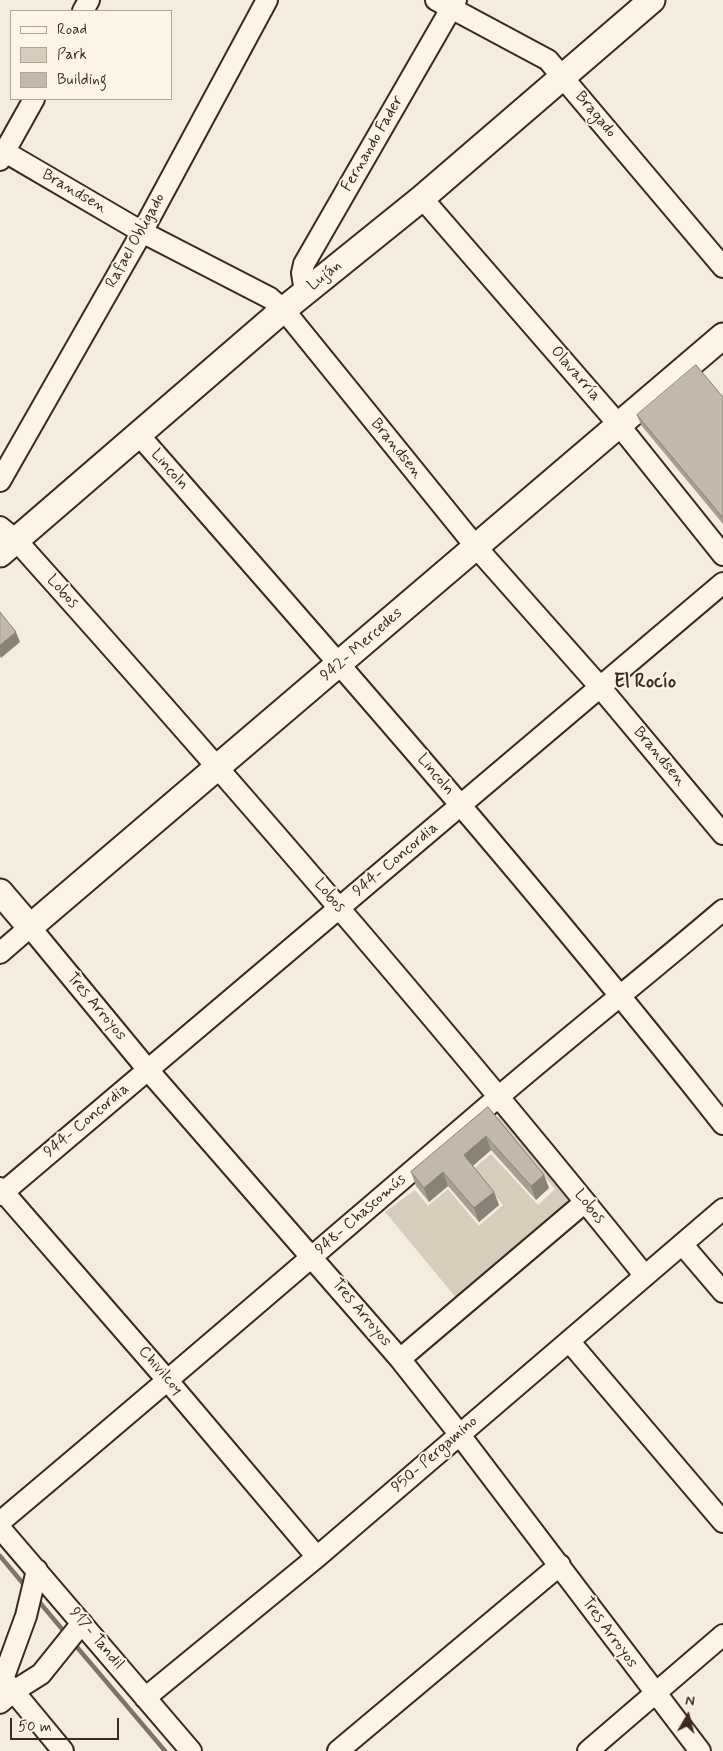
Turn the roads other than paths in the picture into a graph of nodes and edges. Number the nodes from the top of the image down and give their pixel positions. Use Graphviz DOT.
graph roads {
  1 [pos="267,0"];
  2 [pos="652,0"];
  3 [pos="448,3"];
  4 [pos="563,77"];
  5 [pos="33,100"];
  6 [pos="2,153"];
  7 [pos="422,198"];
  8 [pos="142,232"];
  9 [pos="723,267"];
  10 [pos="305,292"];
  11 [pos="284,310"];
  12 [pos="723,336"];
  13 [pos="619,425"];
  14 [pos="138,434"];
  15 [pos="0,480"];
  16 [pos="5,540"];
  17 [pos="476,547"];
  18 [pos="723,554"];
  19 [pos="723,583"];
  20 [pos="340,664"];
  21 [pos="600,687"];
  22 [pos="219,767"];
  23 [pos="460,806"];
  24 [pos="723,834"];
  25 [pos="0,892"];
  26 [pos="339,908"];
  27 [pos="723,910"];
  28 [pos="30,927"];
  29 [pos="0,952"];
  30 [pos="622,996"];
  31 [pos="148,1070"];
  32 [pos="498,1097"];
  33 [pos="723,1124"];
  34 [pos="1,1192"];
  35 [pos="585,1202"];
  36 [pos="723,1209"];
  37 [pos="682,1244"];
  38 [pos="313,1257"];
  39 [pos="645,1276"];
  40 [pos="723,1292"];
  41 [pos="569,1341"];
  42 [pos="400,1359"];
  43 [pos="168,1381"];
  44 [pos="459,1434"];
  45 [pos="0,1522"];
  46 [pos="723,1522"];
  47 [pos="0,1528"];
  48 [pos="317,1557"];
  49 [pos="560,1565"];
  50 [pos="37,1570"];
  51 [pos="82,1623"];
  52 [pos="723,1635"];
  53 [pos="4,1687"];
  54 [pos="654,1694"];
  55 [pos="146,1698"];
  56 [pos="63,1751"];
  57 [pos="191,1751"];
  58 [pos="338,1751"];
  59 [pos="588,1751"];
  60 [pos="700,1751"];
  1 -- 8 [label="street, Rafael Obligado"];
  2 -- 4 [label="main road, Luján"];
  3 -- 4 [label="street, Bragado"];
  3 -- 10 [label="street, Fernando Fader"];
  4 -- 7 [label="main road, Luján"];
  4 -- 9 [label="street, Bragado"];
  5 -- 6 [label="street"];
  6 -- 8 [label="street, Brandsen"];
  7 -- 10 [label="main road, Luján"];
  7 -- 13 [label="street, Olavarría"];
  8 -- 11 [label="street, Brandsen"];
  8 -- 15 [label="street, Rafael Obligado"];
  10 -- 11 [label="main road, Luján"];
  11 -- 14 [label="main road, Luján"];
  11 -- 17 [label="street, Brandsen"];
  12 -- 13 [label="main road, 942- Mercedes"];
  13 -- 17 [label="main road, 942- Mercedes"];
  13 -- 18 [label="street, Olavarría"];
  14 -- 16 [label="main road, Luján"];
  14 -- 20 [label="street, Lincoln"];
  16 -- 22 [label="street, Lobos"];
  17 -- 20 [label="main road, 942- Mercedes"];
  17 -- 21 [label="street, Brandsen"];
  19 -- 21 [label="street, 944- Concordia"];
  20 -- 22 [label="main road, 942- Mercedes"];
  20 -- 23 [label="street, Lincoln"];
  21 -- 23 [label="street, 944- Concordia"];
  21 -- 24 [label="street, Brandsen"];
  22 -- 26 [label="street, Lobos"];
  22 -- 28 [label="main road, 942- Mercedes"];
  23 -- 26 [label="street, 944- Concordia"];
  23 -- 30 [label="street, Lincoln"];
  25 -- 28 [label="main road, Tres Arroyos"];
  26 -- 31 [label="street, 944- Concordia"];
  26 -- 32 [label="street, Lobos"];
  27 -- 30 [label="street, 948- Chascomús"];
  28 -- 29 [label="street, 942- Mercedes"];
  28 -- 31 [label="street, Tres Arroyos"];
  30 -- 32 [label="street, 948- Chascomús"];
  30 -- 33 [label="street, Lincoln"];
  31 -- 34 [label="street, 944- Concordia"];
  31 -- 38 [label="street, Tres Arroyos"];
  32 -- 35 [label="street, Lobos"];
  32 -- 38 [label="street, 948- Chascomús"];
  34 -- 43 [label="street, Chivilcoy"];
  35 -- 39 [label="street, Lobos"];
  35 -- 42 [label="street"];
  36 -- 37 [label="street, 950- Pergamino"];
  37 -- 39 [label="street, 950- Pergamino"];
  37 -- 40 [label="street"];
  38 -- 42 [label="street, Tres Arroyos"];
  38 -- 43 [label="street, 948- Chascomús"];
  39 -- 41 [label="street, 950- Pergamino"];
  41 -- 44 [label="street, 950- Pergamino"];
  41 -- 46 [label="street"];
  42 -- 44 [label="street, Tres Arroyos"];
  43 -- 45 [label="street, 948- Chascomús"];
  43 -- 48 [label="street, Chivilcoy"];
  44 -- 48 [label="street, 950- Pergamino"];
  44 -- 49 [label="street, Tres Arroyos"];
  47 -- 50 [label="street, 917- Tandil"];
  48 -- 55 [label="street, 950- Pergamino"];
  49 -- 54 [label="street, Tres Arroyos"];
  49 -- 58 [label="street"];
  50 -- 51 [label="street, 917- Tandil"];
  50 -- 53 [label="street"];
  51 -- 53 [label="street"];
  51 -- 55 [label="street, 917- Tandil"];
  52 -- 54 [label="street"];
  53 -- 56 [label="street"];
  54 -- 59 [label="street"];
  54 -- 60 [label="street, Tres Arroyos"];
  55 -- 57 [label="street, 917- Tandil"];
}
